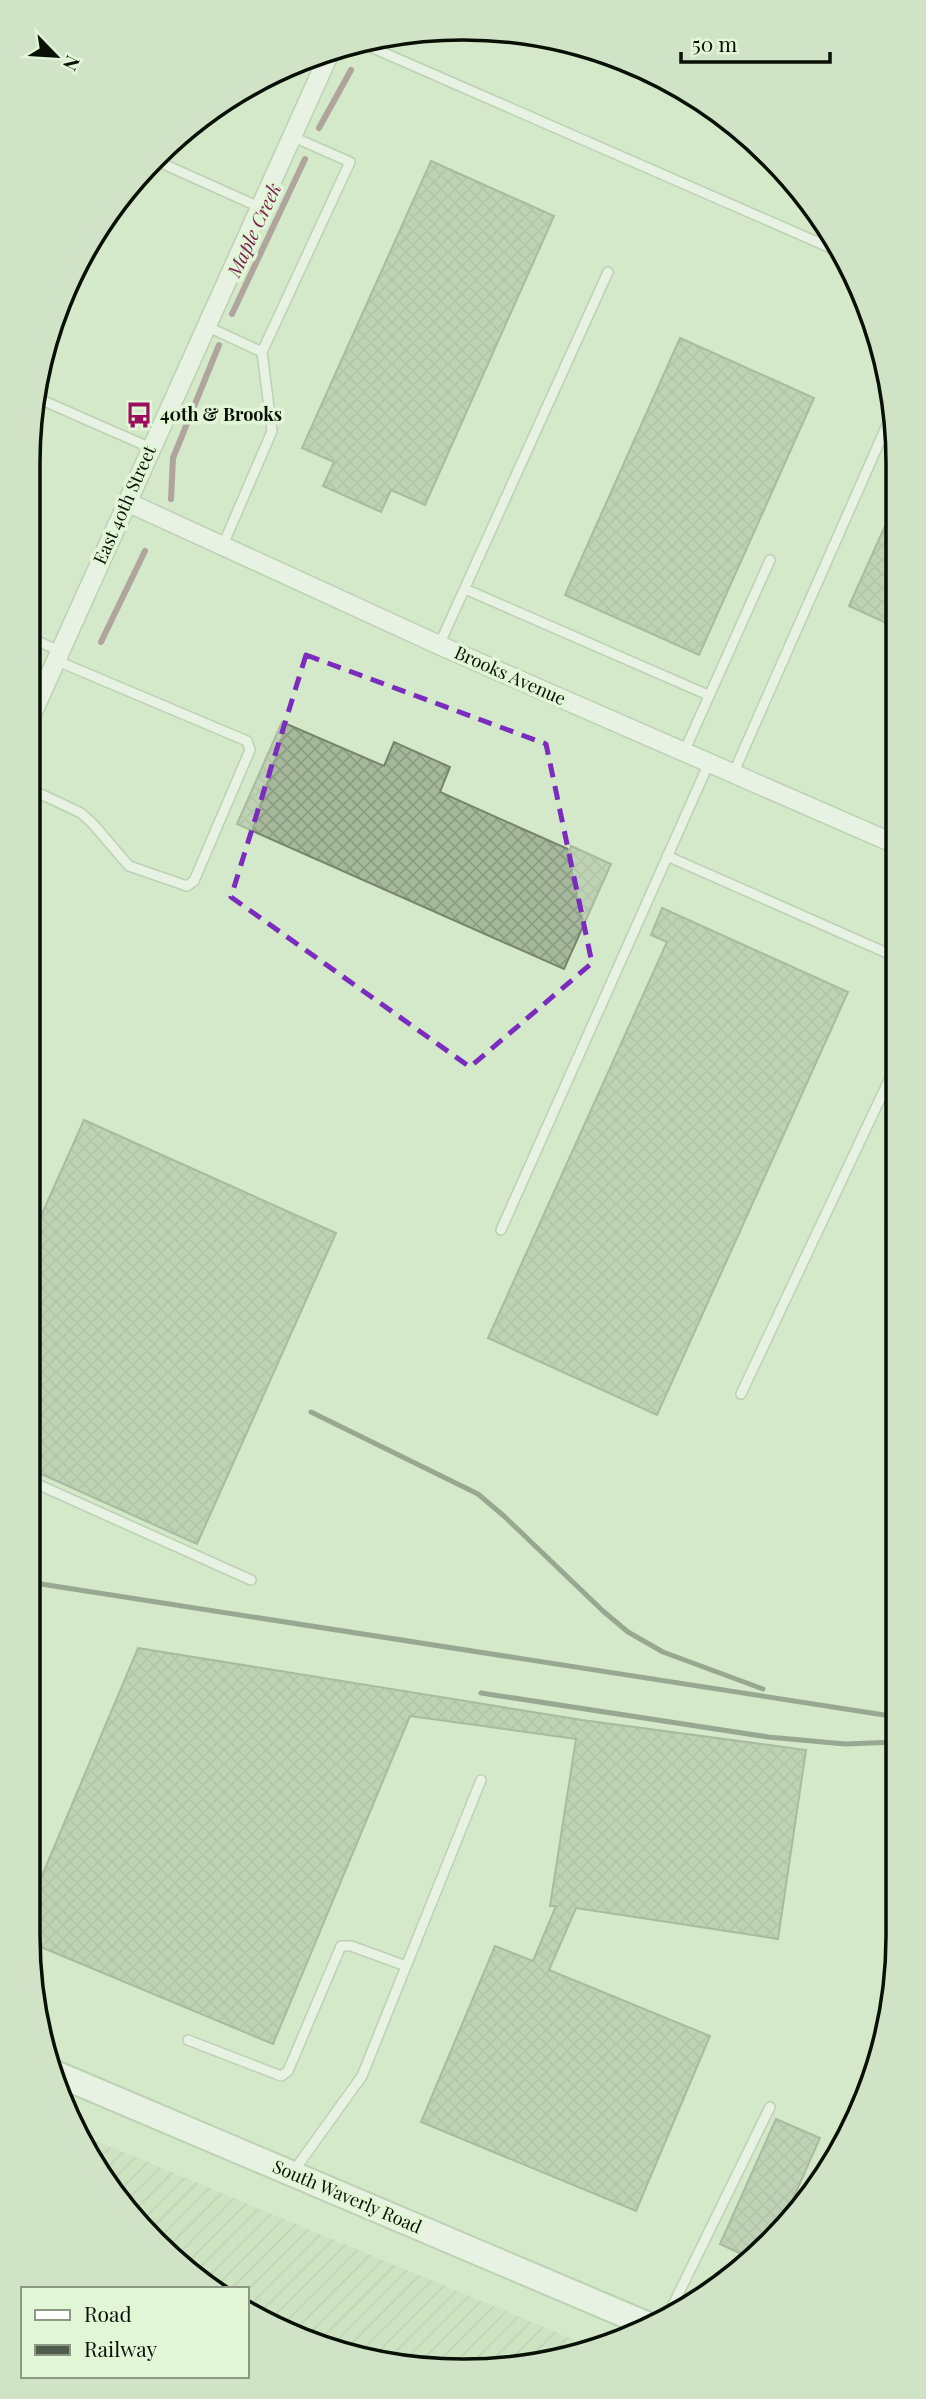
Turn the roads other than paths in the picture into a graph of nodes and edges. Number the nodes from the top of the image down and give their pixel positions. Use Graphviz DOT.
graph roads {
  1 [pos="376,49"];
  2 [pos="325,64"];
  3 [pos="291,136"];
  4 [pos="164,164"];
  5 [pos="259,206"];
  6 [pos="825,246"];
  7 [pos="608,272"];
  8 [pos="206,326"];
  9 [pos="262,352"];
  10 [pos="45,401"];
  11 [pos="885,431"];
  12 [pos="151,448"];
  13 [pos="127,502"];
  14 [pos="223,545"];
  15 [pos="770,560"];
  16 [pos="465,589"];
  17 [pos="40,645"];
  18 [pos="439,645"];
  19 [pos="58,656"];
  20 [pos="708,695"];
  21 [pos="40,696"];
  22 [pos="684,752"];
  23 [pos="709,763"];
  24 [pos="733,774"];
  25 [pos="40,794"];
  26 [pos="886,841"];
  27 [pos="667,856"];
  28 [pos="886,953"];
  29 [pos="886,1086"];
  30 [pos="501,1230"];
  31 [pos="741,1394"];
  32 [pos="40,1485"];
  33 [pos="251,1580"];
  34 [pos="481,1780"];
  35 [pos="406,1966"];
  36 [pos="188,2040"];
  37 [pos="65,2077"];
  38 [pos="770,2107"];
  39 [pos="292,2173"];
  40 [pos="675,2302"];
  41 [pos="638,2321"];
  1 -- 6 [label="lane"];
  2 -- 3 [label="street, East 40th Street"];
  3 -- 5 [label="street, East 40th Street"];
  3 -- 9 [label="lane"];
  4 -- 5 [label="lane"];
  5 -- 8 [label="street, East 40th Street"];
  7 -- 16 [label="lane"];
  8 -- 9 [label="lane"];
  8 -- 12 [label="street, East 40th Street"];
  9 -- 14 [label="lane"];
  10 -- 12 [label="lane"];
  11 -- 24 [label="lane"];
  12 -- 13 [label="street, East 40th Street"];
  13 -- 14 [label="street, Brooks Avenue"];
  13 -- 19 [label="street, East 40th Street"];
  14 -- 18 [label="street, Brooks Avenue"];
  15 -- 20 [label="lane"];
  16 -- 18 [label="lane"];
  16 -- 20 [label="lane"];
  17 -- 19 [label="lane"];
  18 -- 22 [label="street, Brooks Avenue"];
  19 -- 21 [label="street, East 40th Street"];
  19 -- 25 [label="lane"];
  20 -- 22 [label="lane"];
  22 -- 23 [label="street, Brooks Avenue"];
  23 -- 24 [label="street, Brooks Avenue"];
  23 -- 27 [label="lane"];
  24 -- 26 [label="street, Brooks Avenue"];
  27 -- 28 [label="lane"];
  27 -- 30 [label="lane"];
  29 -- 31 [label="lane"];
  32 -- 33 [label="lane"];
  34 -- 35 [label="lane"];
  35 -- 36 [label="lane"];
  35 -- 39 [label="lane"];
  37 -- 39 [label="main road, South Waverly Road"];
  38 -- 40 [label="lane"];
  39 -- 41 [label="main road, South Waverly Road"];
}
